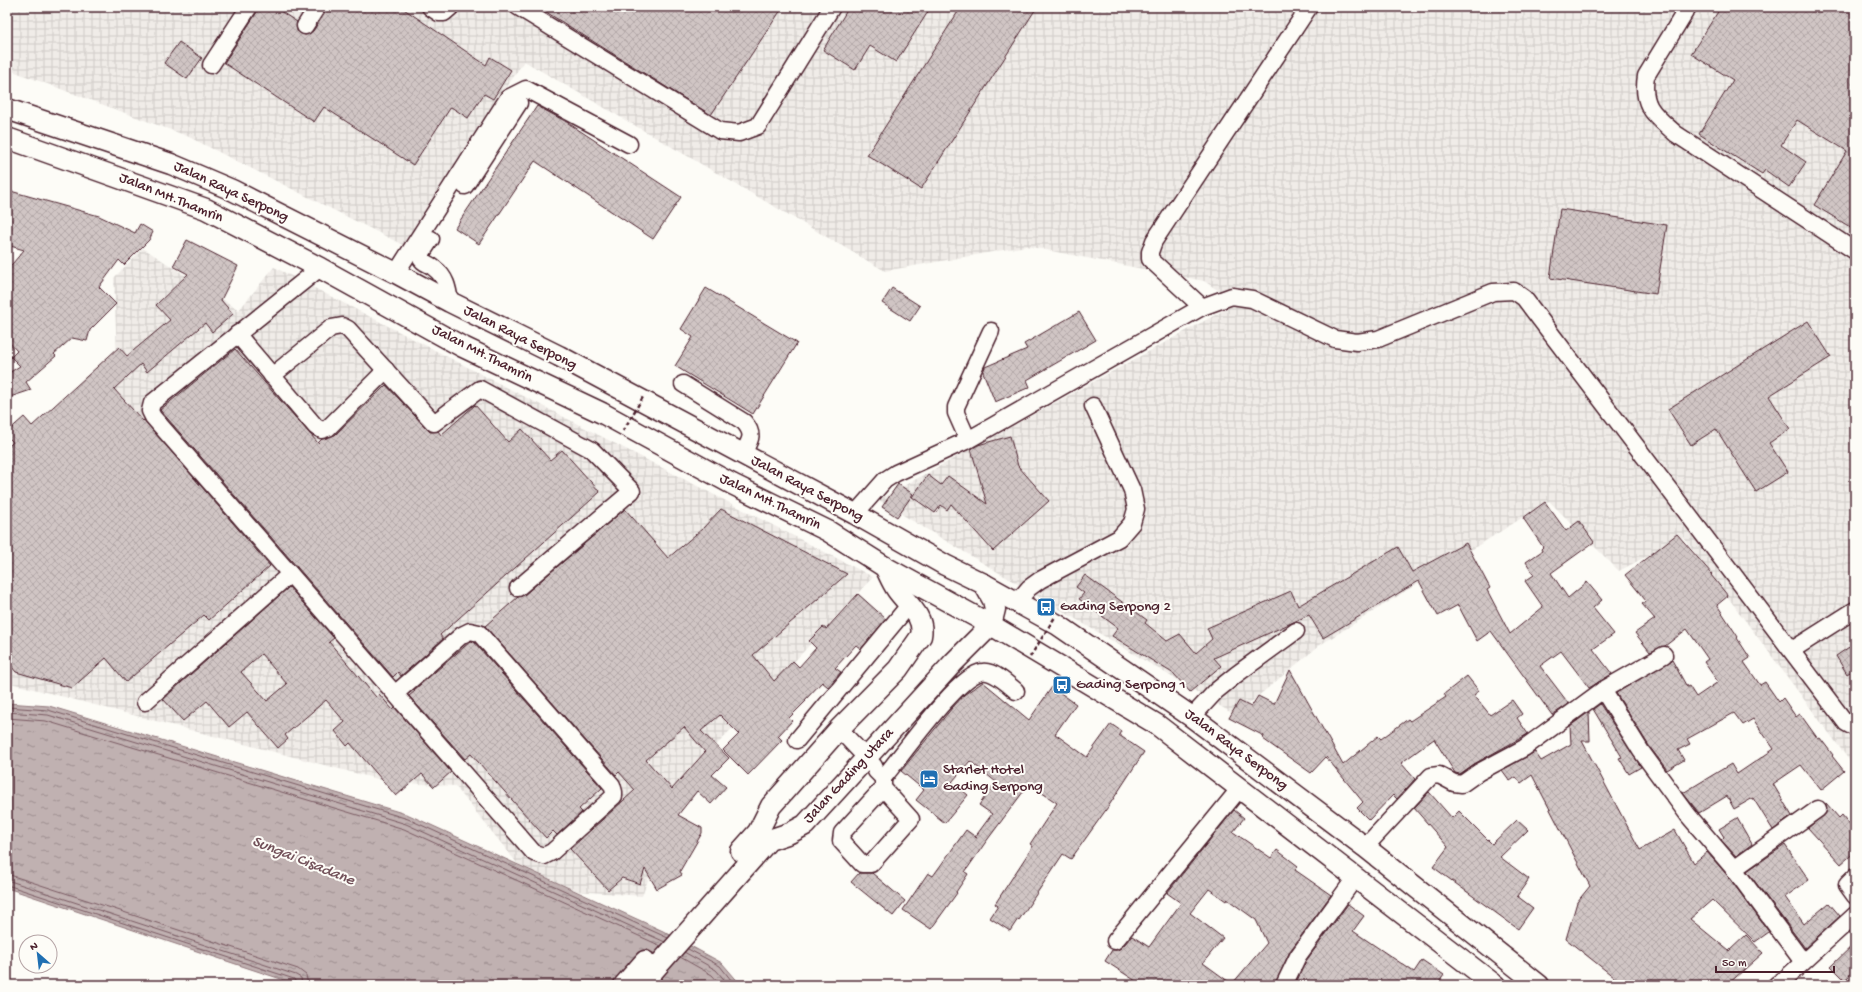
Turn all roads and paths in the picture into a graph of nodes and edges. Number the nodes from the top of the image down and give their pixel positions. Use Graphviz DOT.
graph roads {
  1 [pos="249,7"];
  2 [pos="318,7"];
  3 [pos="430,7"];
  4 [pos="451,7"];
  5 [pos="518,7"];
  6 [pos="832,7"];
  7 [pos="1309,7"];
  8 [pos="1688,7"];
  9 [pos="305,26"];
  10 [pos="211,65"];
  11 [pos="7,109"];
  12 [pos="7,138"];
  13 [pos="629,144"];
  14 [pos="440,215"];
  15 [pos="1855,251"];
  16 [pos="320,268"];
  17 [pos="396,273"];
  18 [pos="450,302"];
  19 [pos="1202,307"];
  20 [pos="991,331"];
  21 [pos="237,334"];
  22 [pos="386,370"];
  23 [pos="272,376"];
  24 [pos="683,384"];
  25 [pos="643,397"];
  26 [pos="1093,406"];
  27 [pos="623,431"];
  28 [pos="968,440"];
  29 [pos="742,455"];
  30 [pos="855,514"];
  31 [pos="885,567"];
  32 [pos="290,574"];
  33 [pos="984,584"];
  34 [pos="518,588"];
  35 [pos="944,599"];
  36 [pos="1017,602"];
  37 [pos="910,604"];
  38 [pos="1855,610"];
  39 [pos="1055,617"];
  40 [pos="991,625"];
  41 [pos="1296,631"];
  42 [pos="1792,650"];
  43 [pos="1664,655"];
  44 [pos="1030,657"];
  45 [pos="1604,690"];
  46 [pos="1016,691"];
  47 [pos="396,693"];
  48 [pos="145,702"];
  49 [pos="1192,717"];
  50 [pos="1855,728"];
  51 [pos="839,729"];
  52 [pos="796,740"];
  53 [pos="874,772"];
  54 [pos="1240,788"];
  55 [pos="1818,809"];
  56 [pos="1365,847"];
  57 [pos="743,858"];
  58 [pos="1734,869"];
  59 [pos="1855,877"];
  60 [pos="1355,878"];
  61 [pos="1855,896"];
  62 [pos="1855,915"];
  63 [pos="1115,941"];
  64 [pos="1804,962"];
  65 [pos="624,985"];
  66 [pos="641,985"];
  67 [pos="1284,985"];
  68 [pos="1495,985"];
  69 [pos="1539,985"];
  70 [pos="1776,985"];
  1 -- 10 [label="street"];
  2 -- 9 [label="street"];
  3 -- 4 [label="street"];
  5 -- 6 [label="street"];
  7 -- 19 [label="street"];
  8 -- 15 [label="street"];
  11 -- 17 [label="main road, Jalan Raya Serpong"];
  12 -- 16 [label="main road, Jalan MH.Thamrin"];
  13 -- 14 [label="street"];
  14 -- 17 [label="street"];
  14 -- 18 [label="street"];
  16 -- 21 [label="street"];
  16 -- 31 [label="main road, Jalan MH.Thamrin"];
  17 -- 18 [label="main road, Jalan Raya Serpong"];
  18 -- 29 [label="main road, Jalan Raya Serpong"];
  19 -- 28 [label="street"];
  19 -- 42 [label="street"];
  20 -- 28 [label="street"];
  21 -- 23 [label="street"];
  21 -- 32 [label="street"];
  22 -- 23 [label="street"];
  22 -- 23 [label="street"];
  22 -- 34 [label="street"];
  24 -- 29 [label="street"];
  25 -- 27 [label="path, bridge"];
  26 -- 36 [label="street"];
  28 -- 30 [label="street"];
  29 -- 30 [label="main road, Jalan Raya Serpong"];
  30 -- 33 [label="main road, Jalan Raya Serpong"];
  31 -- 35 [label="main road, Jalan MH.Thamrin"];
  31 -- 37 [label="main road, Jalan Gading Utara"];
  32 -- 47 [label="street"];
  32 -- 48 [label="street"];
  33 -- 36 [label="main road, Jalan Raya Serpong"];
  33 -- 40 [label="main road"];
  35 -- 40 [label="main road, Jalan Raya Serpong"];
  36 -- 49 [label="main road, Jalan Raya Serpong"];
  37 -- 51 [label="main road, Jalan Gading Utara"];
  37 -- 52 [label="street"];
  38 -- 42 [label="street"];
  39 -- 44 [label="path, bridge"];
  40 -- 53 [label="main road, Jalan Gading Utara"];
  40 -- 54 [label="main road, Jalan Raya Serpong"];
  41 -- 49 [label="street"];
  42 -- 50 [label="street"];
  43 -- 45 [label="street"];
  45 -- 56 [label="street"];
  45 -- 58 [label="street"];
  46 -- 53 [label="street"];
  47 -- 47 [label="street"];
  49 -- 56 [label="main road, Jalan Raya Serpong"];
  51 -- 53 [label="street"];
  51 -- 57 [label="main road, Jalan Gading Utara"];
  53 -- 53 [label="street"];
  53 -- 57 [label="main road, Jalan Gading Utara"];
  54 -- 60 [label="main road, Jalan Raya Serpong"];
  54 -- 63 [label="street"];
  55 -- 58 [label="street"];
  56 -- 69 [label="main road, Jalan Raya Serpong"];
  57 -- 65 [label="main road, Jalan Gading Utara"];
  57 -- 66 [label="main road, Jalan Gading Utara"];
  58 -- 64 [label="street"];
  59 -- 61 [label="street"];
  60 -- 67 [label="street"];
  60 -- 68 [label="main road, Jalan Raya Serpong"];
  62 -- 64 [label="street"];
  64 -- 70 [label="street"];
}
